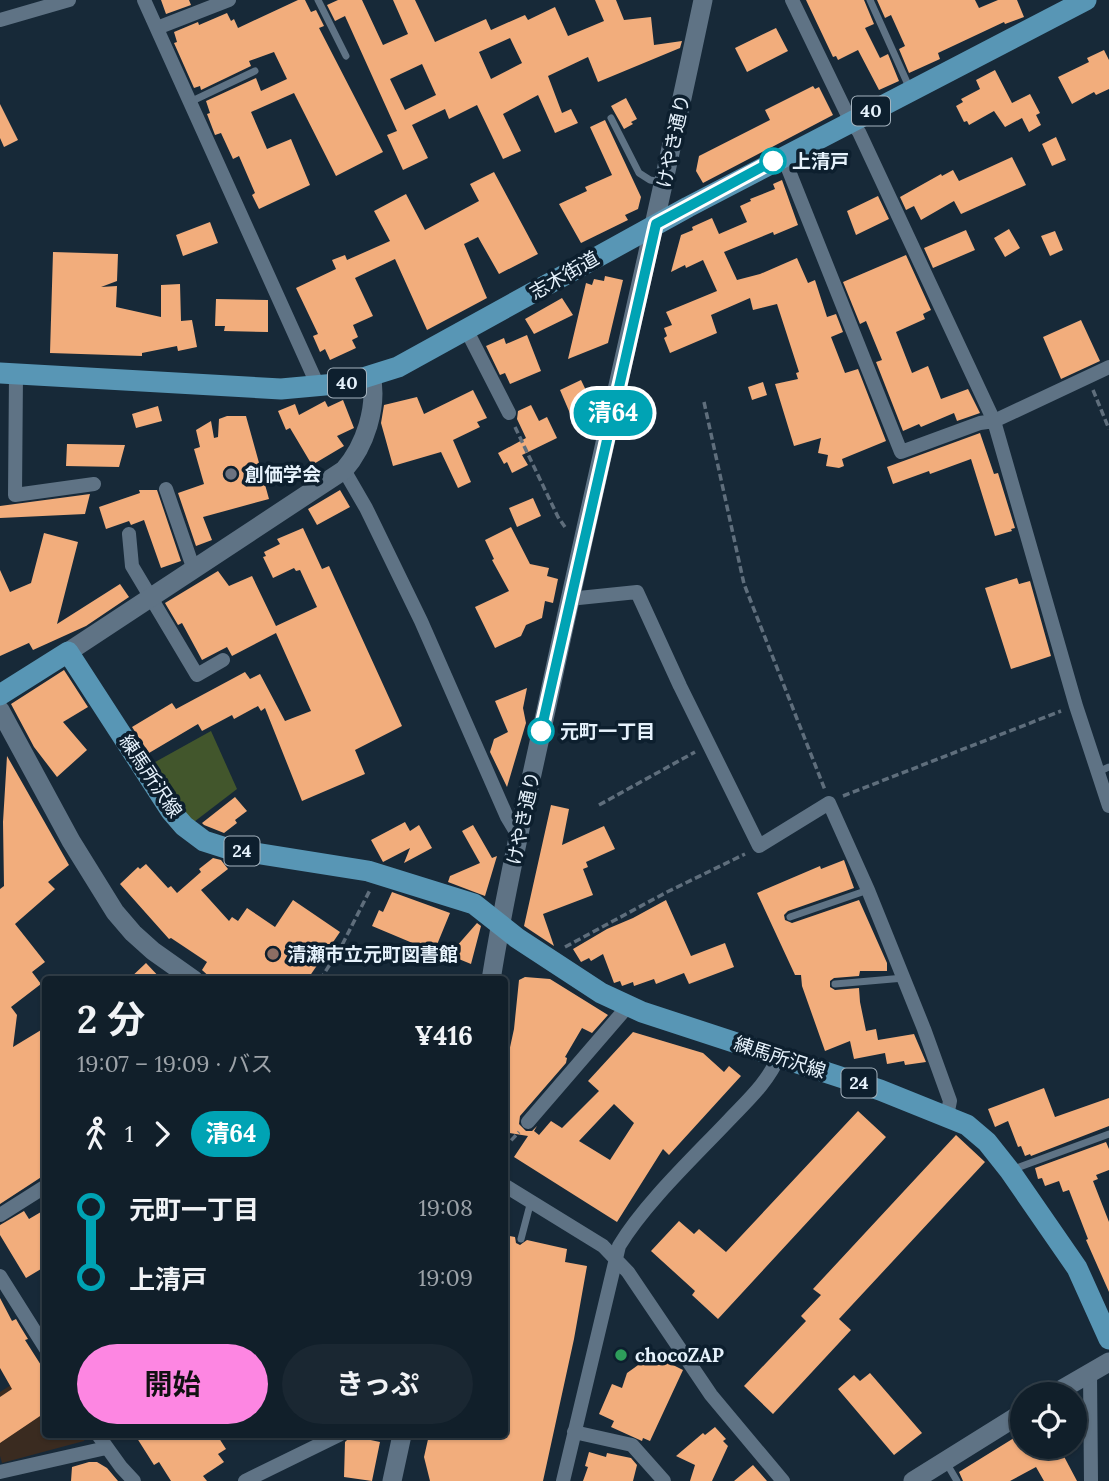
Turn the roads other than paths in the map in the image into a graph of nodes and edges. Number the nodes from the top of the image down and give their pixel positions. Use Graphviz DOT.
graph roads {
  1 [pos="69,0"];
  2 [pos="144,0"];
  3 [pos="229,0"];
  4 [pos="318,0"];
  5 [pos="703,0"];
  6 [pos="792,0"];
  7 [pos="870,0"];
  8 [pos="1086,0"];
  9 [pos="0,20"];
  10 [pos="157,28"];
  11 [pos="346,56"];
  12 [pos="255,71"];
  13 [pos="911,91"];
  14 [pos="189,102"];
  15 [pos="611,118"];
  16 [pos="850,122"];
  17 [pos="783,156"];
  18 [pos="665,183"];
  19 [pos="656,224"];
  20 [pos="467,331"];
  21 [pos="1109,367"];
  22 [pos="8,373"];
  23 [pos="371,375"];
  24 [pos="318,386"];
  25 [pos="509,413"];
  26 [pos="994,421"];
  27 [pos="344,470"];
  28 [pos="94,484"];
  29 [pos="166,489"];
  30 [pos="129,534"];
  31 [pos="194,570"];
  32 [pos="151,597"];
  33 [pos="569,599"];
  34 [pos="68,652"];
  35 [pos="223,660"];
  36 [pos="0,695"];
  37 [pos="0,710"];
  38 [pos="1103,769"];
  39 [pos="1109,806"];
  40 [pos="519,836"];
  41 [pos="868,890"];
  42 [pos="790,918"];
  43 [pos="510,931"];
  44 [pos="188,976"];
  45 [pos="493,976"];
  46 [pos="904,978"];
  47 [pos="835,984"];
  48 [pos="628,1006"];
  49 [pos="779,1056"];
  50 [pos="947,1116"];
  51 [pos="528,1122"];
  52 [pos="1109,1134"];
  53 [pos="1010,1171"];
  54 [pos="508,1187"];
  55 [pos="42,1189"];
  56 [pos="531,1200"];
  57 [pos="0,1215"];
  58 [pos="521,1239"];
  59 [pos="615,1258"];
  60 [pos="0,1276"];
  61 [pos="1109,1339"];
  62 [pos="42,1343"];
  63 [pos="1109,1362"];
  64 [pos="1090,1372"];
  65 [pos="1073,1382"];
  66 [pos="1010,1420"];
  67 [pos="574,1432"];
  68 [pos="100,1438"];
  69 [pos="333,1438"];
  70 [pos="401,1438"];
  71 [pos="106,1448"];
  72 [pos="945,1461"];
  73 [pos="0,1472"];
  74 [pos="134,1481"];
  75 [pos="245,1481"];
  76 [pos="392,1481"];
  77 [pos="563,1481"];
  78 [pos="664,1481"];
  79 [pos="783,1481"];
  80 [pos="913,1481"];
  81 [pos="957,1481"];
  82 [pos="1091,1481"];
  1 -- 9 [label="street"];
  2 -- 10 [label="street"];
  3 -- 10 [label="street"];
  4 -- 11 [label="lane"];
  5 -- 18 [label="street, けやき通り"];
  6 -- 16 [label="street"];
  7 -- 13 [label="lane"];
  8 -- 13 [label="main road, 志木街道 / 40"];
  10 -- 14 [label="street"];
  12 -- 14 [label="lane"];
  13 -- 16 [label="main road, 志木街道 / 40"];
  14 -- 24 [label="street"];
  15 -- 18 [label="lane"];
  16 -- 17 [label="main road, 志木街道 / 40"];
  16 -- 26 [label="street"];
  17 -- 19 [label="main road, 志木街道 / 40"];
  17 -- 26 [label="street"];
  18 -- 19 [label="street, けやき通り"];
  19 -- 20 [label="main road, 志木街道 / 40"];
  19 -- 33 [label="street, けやき通り"];
  20 -- 23 [label="main road, 志木街道 / 40"];
  20 -- 25 [label="street"];
  21 -- 26 [label="street"];
  22 -- 24 [label="main road, 志木街道 / 40"];
  22 -- 28 [label="street"];
  23 -- 24 [label="main road, 志木街道 / 40"];
  23 -- 27 [label="street"];
  26 -- 38 [label="street"];
  27 -- 31 [label="street"];
  27 -- 40 [label="street"];
  29 -- 31 [label="street"];
  30 -- 32 [label="street"];
  31 -- 32 [label="street"];
  32 -- 34 [label="street"];
  32 -- 35 [label="street"];
  33 -- 40 [label="street, けやき通り"];
  33 -- 41 [label="street"];
  34 -- 36 [label="main road"];
  34 -- 43 [label="main road, 練馬所沢線 / 24"];
  37 -- 44 [label="street"];
  38 -- 39 [label="street"];
  40 -- 43 [label="street, けやき通り"];
  41 -- 42 [label="lane"];
  41 -- 46 [label="street"];
  43 -- 45 [label="street, けやき通り"];
  43 -- 48 [label="main road, 練馬所沢線 / 24"];
  46 -- 47 [label="lane"];
  46 -- 50 [label="street"];
  48 -- 49 [label="main road, 練馬所沢線 / 24"];
  48 -- 51 [label="street"];
  49 -- 50 [label="main road, 練馬所沢線 / 24"];
  49 -- 59 [label="street"];
  50 -- 53 [label="main road, 練馬所沢線 / 24"];
  52 -- 53 [label="lane"];
  53 -- 61 [label="main road, 練馬所沢線 / 24"];
  54 -- 56 [label="street"];
  55 -- 57 [label="street"];
  56 -- 58 [label="lane"];
  56 -- 59 [label="street"];
  59 -- 67 [label="street"];
  59 -- 79 [label="street"];
  60 -- 62 [label="street"];
  63 -- 64 [label="street"];
  64 -- 65 [label="street"];
  64 -- 82 [label="street"];
  66 -- 72 [label="street"];
  67 -- 77 [label="street"];
  67 -- 78 [label="street"];
  68 -- 71 [label="street"];
  69 -- 75 [label="street"];
  70 -- 76 [label="street"];
  71 -- 73 [label="street"];
  71 -- 74 [label="street"];
  72 -- 80 [label="street"];
  72 -- 81 [label="lane"];
}
